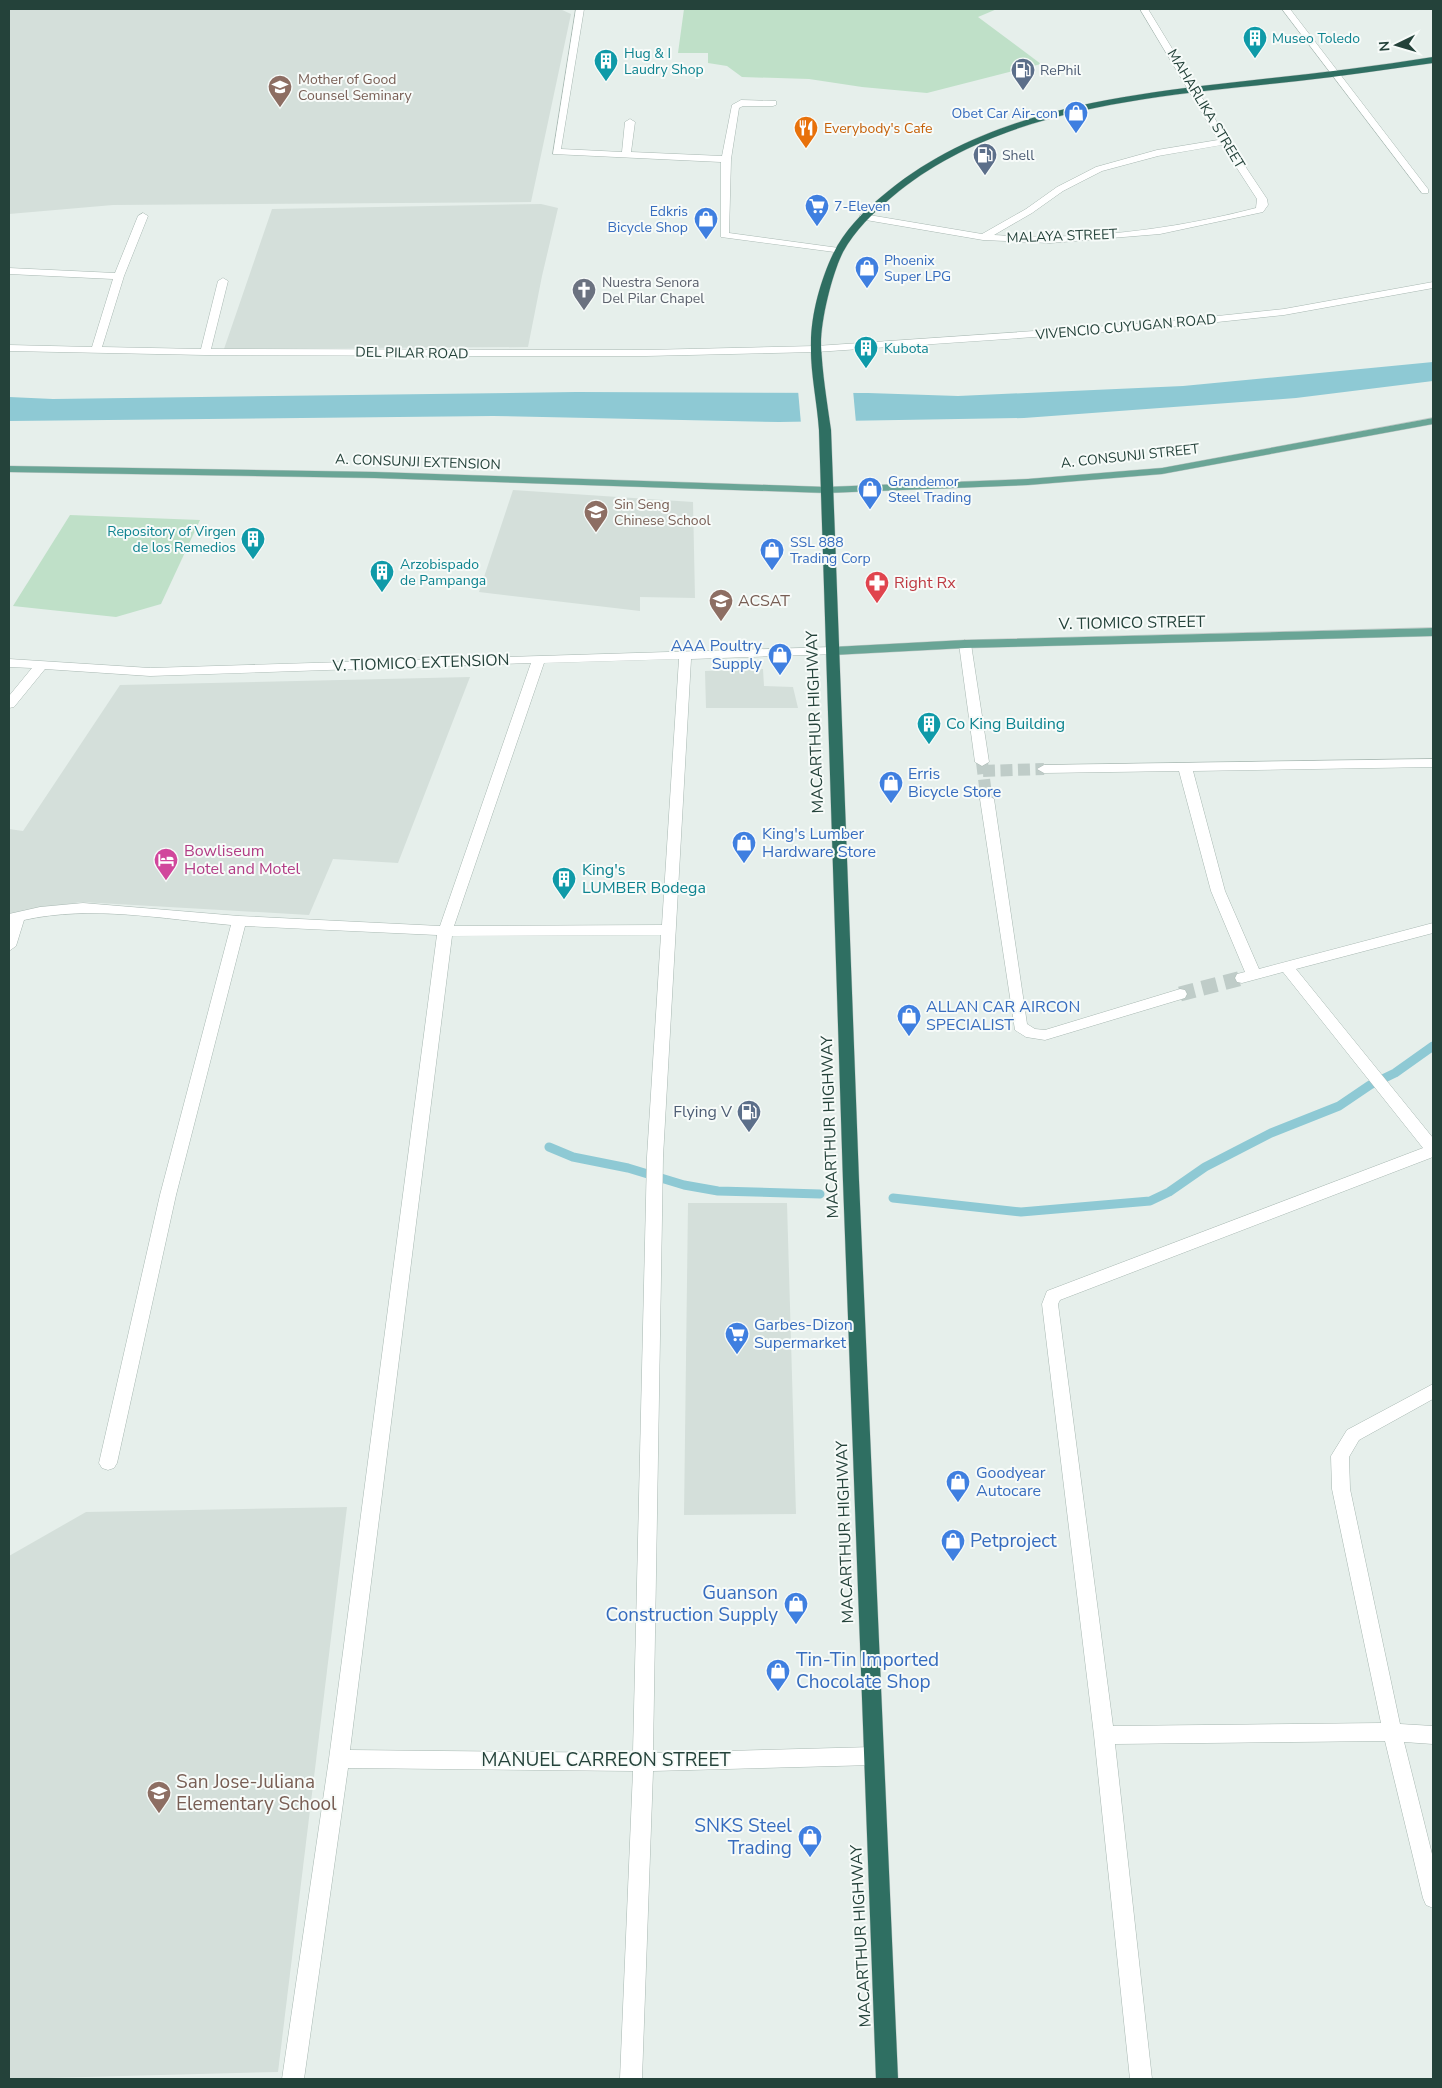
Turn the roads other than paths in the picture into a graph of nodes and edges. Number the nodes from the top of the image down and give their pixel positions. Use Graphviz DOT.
graph roads {
  1 [pos="580,9"];
  2 [pos="1144,9"];
  3 [pos="1286,9"];
  4 [pos="1433,60"];
  5 [pos="1336,74"];
  6 [pos="1193,89"];
  7 [pos="773,103"];
  8 [pos="630,122"];
  9 [pos="1224,142"];
  10 [pos="626,155"];
  11 [pos="726,159"];
  12 [pos="1425,191"];
  13 [pos="1260,210"];
  14 [pos="143,216"];
  15 [pos="864,217"];
  16 [pos="982,237"];
  17 [pos="839,251"];
  18 [pos="9,271"];
  19 [pos="119,276"];
  20 [pos="223,280"];
  21 [pos="1433,286"];
  22 [pos="9,348"];
  23 [pos="816,349"];
  24 [pos="96,350"];
  25 [pos="205,352"];
  26 [pos="1433,421"];
  27 [pos="9,469"];
  28 [pos="826,490"];
  29 [pos="1433,632"];
  30 [pos="965,644"];
  31 [pos="833,651"];
  32 [pos="684,657"];
  33 [pos="539,658"];
  34 [pos="9,663"];
  35 [pos="40,666"];
  36 [pos="9,704"];
  37 [pos="982,762"];
  38 [pos="1433,763"];
  39 [pos="1185,767"];
  40 [pos="1044,769"];
  41 [pos="987,800"];
  42 [pos="13,918"];
  43 [pos="239,921"];
  44 [pos="1433,928"];
  45 [pos="667,930"];
  46 [pos="444,931"];
  47 [pos="9,946"];
  48 [pos="1287,967"];
  49 [pos="1180,994"];
  50 [pos="1433,1150"];
  51 [pos="1433,1391"];
  52 [pos="108,1463"];
  53 [pos="1393,1732"];
  54 [pos="1104,1735"];
  55 [pos="1433,1735"];
  56 [pos="873,1756"];
  57 [pos="339,1759"];
  58 [pos="643,1762"];
  59 [pos="1433,1898"];
  60 [pos="293,2079"];
  61 [pos="631,2079"];
  62 [pos="887,2079"];
  63 [pos="1141,2079"];
  1 -- 10 [label="street"];
  2 -- 6 [label="street, MAHARLIKA STREET"];
  3 -- 5 [label="street"];
  4 -- 5 [label="highway, MACARTHUR HIGHWAY"];
  5 -- 6 [label="highway, MACARTHUR HIGHWAY"];
  5 -- 12 [label="street"];
  6 -- 9 [label="street, MAHARLIKA STREET"];
  6 -- 15 [label="highway, MACARTHUR HIGHWAY"];
  7 -- 11 [label="street"];
  8 -- 10 [label="street"];
  9 -- 13 [label="street, MAHARLIKA STREET"];
  9 -- 16 [label="street"];
  10 -- 11 [label="street"];
  11 -- 17 [label="street"];
  13 -- 16 [label="street, MALAYA STREET"];
  14 -- 19 [label="street"];
  15 -- 16 [label="street, MALAYA STREET"];
  15 -- 17 [label="highway, MACARTHUR HIGHWAY"];
  17 -- 23 [label="highway, MACARTHUR HIGHWAY"];
  18 -- 19 [label="street"];
  19 -- 24 [label="street"];
  20 -- 25 [label="street"];
  21 -- 23 [label="street, VIVENCIO CUYUGAN ROAD"];
  22 -- 24 [label="street, DEL PILAR ROAD"];
  23 -- 25 [label="street, DEL PILAR ROAD"];
  23 -- 28 [label="highway, MACARTHUR HIGHWAY"];
  24 -- 25 [label="street, DEL PILAR ROAD"];
  26 -- 28 [label="main road, A. CONSUNJI STREET"];
  27 -- 28 [label="main road, A. CONSUNJI EXTENSION"];
  28 -- 31 [label="highway, MACARTHUR HIGHWAY"];
  29 -- 30 [label="main road, V. TIOMICO STREET"];
  30 -- 31 [label="main road, V. TIOMICO STREET"];
  30 -- 37 [label="street"];
  31 -- 32 [label="street, V. TIOMICO EXTENSION"];
  31 -- 56 [label="highway, MACARTHUR HIGHWAY"];
  32 -- 33 [label="street, V. TIOMICO EXTENSION"];
  32 -- 45 [label="street"];
  33 -- 35 [label="street, V. TIOMICO EXTENSION"];
  33 -- 46 [label="street"];
  34 -- 35 [label="street, V. TIOMICO EXTENSION"];
  35 -- 36 [label="street"];
  38 -- 39 [label="street"];
  39 -- 40 [label="street"];
  39 -- 48 [label="street"];
  41 -- 49 [label="street"];
  42 -- 43 [label="street"];
  42 -- 47 [label="street"];
  43 -- 46 [label="street"];
  43 -- 52 [label="street"];
  44 -- 48 [label="street"];
  45 -- 46 [label="street"];
  45 -- 58 [label="street"];
  46 -- 57 [label="street"];
  48 -- 50 [label="street"];
  50 -- 54 [label="street"];
  51 -- 53 [label="street"];
  53 -- 54 [label="street"];
  53 -- 55 [label="street"];
  53 -- 59 [label="street"];
  54 -- 63 [label="street"];
  56 -- 58 [label="street, MANUEL CARREON STREET"];
  56 -- 62 [label="highway, MACARTHUR HIGHWAY"];
  57 -- 58 [label="street, MANUEL CARREON STREET"];
  57 -- 60 [label="street"];
  58 -- 61 [label="street"];
}
